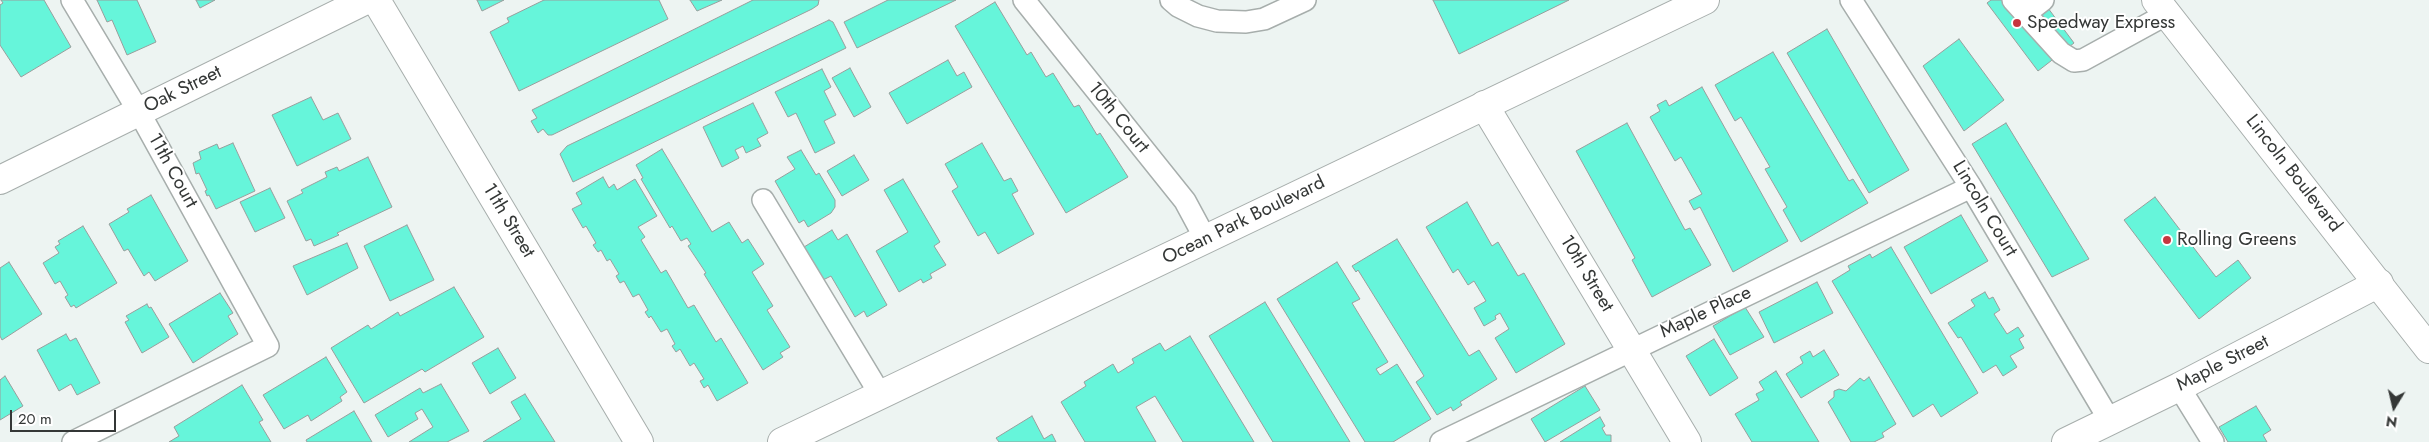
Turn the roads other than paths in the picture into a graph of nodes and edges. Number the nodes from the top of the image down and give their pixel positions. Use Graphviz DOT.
graph roads {
  1 [pos="72,0"];
  2 [pos="366,0"];
  3 [pos="376,0"];
  4 [pos="1024,0"];
  5 [pos="1171,0"];
  6 [pos="1305,0"];
  7 [pos="1705,0"];
  8 [pos="1851,0"];
  9 [pos="2042,0"];
  10 [pos="2020,7"];
  11 [pos="2161,7"];
  12 [pos="1484,105"];
  13 [pos="139,112"];
  14 [pos="0,180"];
  15 [pos="1972,187"];
  16 [pos="763,200"];
  17 [pos="1206,240"];
  18 [pos="2379,283"];
  19 [pos="1631,349"];
  20 [pos="2429,349"];
  21 [pos="2179,387"];
  22 [pos="880,394"];
  23 [pos="2110,421"];
  24 [pos="73,442"];
  25 [pos="639,442"];
  26 [pos="782,442"];
  27 [pos="1441,442"];
  28 [pos="1687,442"];
  29 [pos="2066,442"];
  30 [pos="2213,442"];
  1 -- 13 [label="lane, 11th Court"];
  2 -- 13 [label="main road, Oak Street"];
  3 -- 25 [label="main road, 11th Street"];
  4 -- 17 [label="lane, 10th Court"];
  5 -- 6 [label="lane"];
  7 -- 12 [label="main road, Ocean Park Boulevard"];
  8 -- 15 [label="lane, Lincoln Court"];
  9 -- 10 [label="lane"];
  10 -- 11 [label="lane"];
  11 -- 18 [label="main road, Lincoln Boulevard"];
  12 -- 17 [label="main road, Ocean Park Boulevard"];
  12 -- 19 [label="main road, 10th Street"];
  13 -- 14 [label="main road, Oak Street"];
  13 -- 24 [label="lane, 11th Court"];
  15 -- 19 [label="lane, Maple Place"];
  15 -- 23 [label="lane, Lincoln Court"];
  16 -- 22 [label="lane"];
  17 -- 22 [label="main road, Ocean Park Boulevard"];
  18 -- 20 [label="main road, Lincoln Boulevard"];
  18 -- 21 [label="main road, Maple Street"];
  19 -- 27 [label="lane, Maple Place"];
  19 -- 28 [label="main road, 10th Street"];
  21 -- 23 [label="main road, Maple Street"];
  21 -- 30 [label="lane"];
  22 -- 26 [label="main road, Ocean Park Boulevard"];
  23 -- 29 [label="main road, Maple Street"];
}
